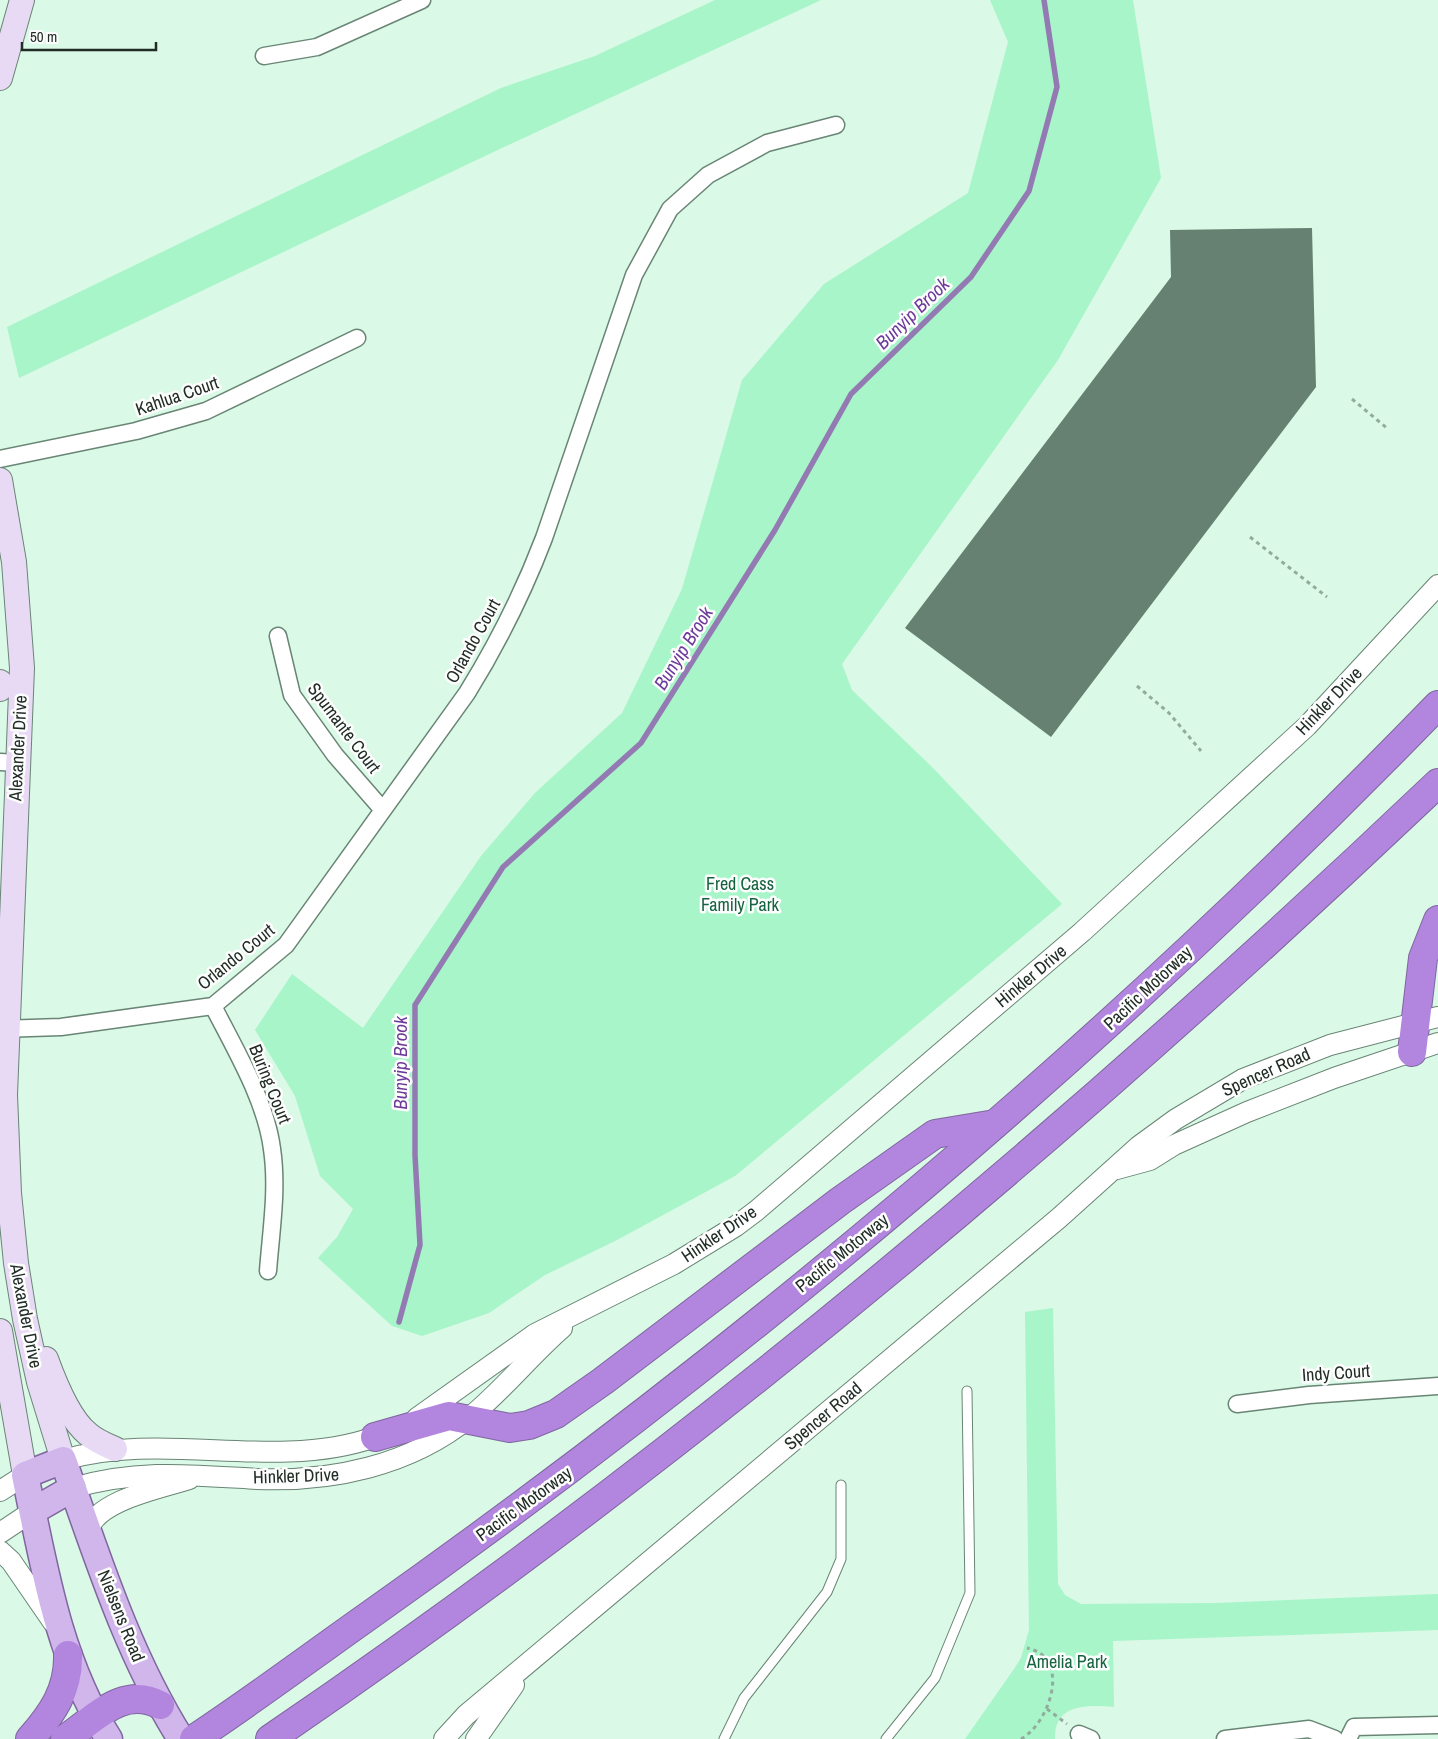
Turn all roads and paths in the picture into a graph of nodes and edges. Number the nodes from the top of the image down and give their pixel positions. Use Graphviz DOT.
graph roads {
  1 [pos="22,0"];
  2 [pos="422,0"];
  3 [pos="264,56"];
  4 [pos="0,78"];
  5 [pos="836,125"];
  6 [pos="357,338"];
  7 [pos="1352,399"];
  8 [pos="1388,429"];
  9 [pos="0,459"];
  10 [pos="0,480"];
  11 [pos="1250,537"];
  12 [pos="1438,585"];
  13 [pos="1327,598"];
  14 [pos="278,636"];
  15 [pos="0,682"];
  16 [pos="1137,686"];
  17 [pos="0,689"];
  18 [pos="1438,705"];
  19 [pos="1201,751"];
  20 [pos="9,762"];
  21 [pos="1438,783"];
  22 [pos="382,809"];
  23 [pos="1437,926"];
  24 [pos="213,1006"];
  25 [pos="1427,1020"];
  26 [pos="3,1029"];
  27 [pos="1438,1043"];
  28 [pos="1412,1052"];
  29 [pos="996,1124"];
  30 [pos="1115,1169"];
  31 [pos="8,1265"];
  32 [pos="268,1271"];
  33 [pos="19,1287"];
  34 [pos="581,1312"];
  35 [pos="0,1331"];
  36 [pos="1438,1386"];
  37 [pos="967,1391"];
  38 [pos="1237,1404"];
  39 [pos="468,1419"];
  40 [pos="375,1438"];
  41 [pos="115,1449"];
  42 [pos="64,1460"];
  43 [pos="26,1475"];
  44 [pos="203,1475"];
  45 [pos="841,1486"];
  46 [pos="73,1488"];
  47 [pos="0,1491"];
  48 [pos="33,1511"];
  49 [pos="88,1531"];
  50 [pos="0,1533"];
  51 [pos="0,1551"];
  52 [pos="64,1643"];
  53 [pos="1027,1648"];
  54 [pos="530,1663"];
  55 [pos="160,1705"];
  56 [pos="1047,1708"];
  57 [pos="1438,1725"];
  58 [pos="104,1731"];
  59 [pos="1085,1737"];
  60 [pos="30,1739"];
  61 [pos="65,1739"];
  62 [pos="181,1739"];
  63 [pos="194,1739"];
  64 [pos="270,1739"];
  65 [pos="444,1739"];
  66 [pos="476,1739"];
  67 [pos="724,1739"];
  68 [pos="886,1739"];
  69 [pos="1021,1739"];
  70 [pos="1225,1739"];
  71 [pos="1336,1739"];
  72 [pos="1348,1739"];
  1 -- 4 [label="main road"];
  2 -- 3 [label="street"];
  5 -- 22 [label="street, Orlando Court"];
  6 -- 9 [label="street, Kahlua Court"];
  7 -- 8 [label="path"];
  10 -- 20 [label="main road, Alexander Drive"];
  11 -- 13 [label="path"];
  12 -- 34 [label="street, Hinkler Drive"];
  14 -- 22 [label="street, Spumante Court"];
  15 -- 17 [label="main road, Alexander Drive"];
  16 -- 19 [label="path"];
  18 -- 29 [label="highway, Pacific Motorway"];
  20 -- 26 [label="main road, Alexander Drive"];
  21 -- 64 [label="highway"];
  22 -- 24 [label="street, Orlando Court"];
  23 -- 25 [label="highway"];
  24 -- 26 [label="street, Orlando Court"];
  24 -- 32 [label="street, Buring Court"];
  25 -- 28 [label="highway"];
  25 -- 30 [label="street, Spencer Road"];
  26 -- 31 [label="main road, Alexander Drive"];
  27 -- 28 [label="street, Spencer Road"];
  28 -- 30 [label="street, Spencer Road"];
  29 -- 39 [label="highway"];
  29 -- 63 [label="highway, Pacific Motorway"];
  30 -- 54 [label="street, Spencer Road"];
  31 -- 33 [label="main road, Alexander Drive"];
  33 -- 41 [label="main road"];
  33 -- 42 [label="main road, Alexander Drive"];
  34 -- 39 [label="street, Hinkler Drive"];
  34 -- 40 [label="street, Hinkler Drive"];
  35 -- 43 [label="main road, Alexander Drive"];
  36 -- 38 [label="street, Indy Court"];
  37 -- 68 [label="lane"];
  39 -- 40 [label="highway"];
  39 -- 44 [label="street, Hinkler Drive"];
  40 -- 41 [label="street, Hinkler Drive"];
  41 -- 42 [label="street, Hinkler Drive"];
  42 -- 43 [label="main road, Hinkler Drive"];
  42 -- 46 [label="main road, Nielsens Road"];
  43 -- 47 [label="street, Hinkler Drive"];
  43 -- 48 [label="main road, Alexander Drive"];
  44 -- 46 [label="street, Hinkler Drive"];
  44 -- 49 [label="street"];
  45 -- 67 [label="lane"];
  46 -- 48 [label="main road, Hinkler Drive"];
  46 -- 49 [label="main road, Nielsens Road"];
  48 -- 50 [label="street, Hinkler Drive"];
  48 -- 52 [label="main road"];
  49 -- 55 [label="main road, Nielsens Road"];
  51 -- 52 [label="street"];
  52 -- 58 [label="main road"];
  52 -- 60 [label="highway"];
  53 -- 56 [label="path"];
  54 -- 65 [label="street, Spencer Road"];
  54 -- 66 [label="street, Spencer Road"];
  55 -- 58 [label="highway"];
  55 -- 62 [label="main road, Nielsens Road"];
  56 -- 59 [label="path"];
  56 -- 69 [label="path"];
  57 -- 72 [label="street"];
  58 -- 61 [label="highway"];
  70 -- 71 [label="street"];
}
